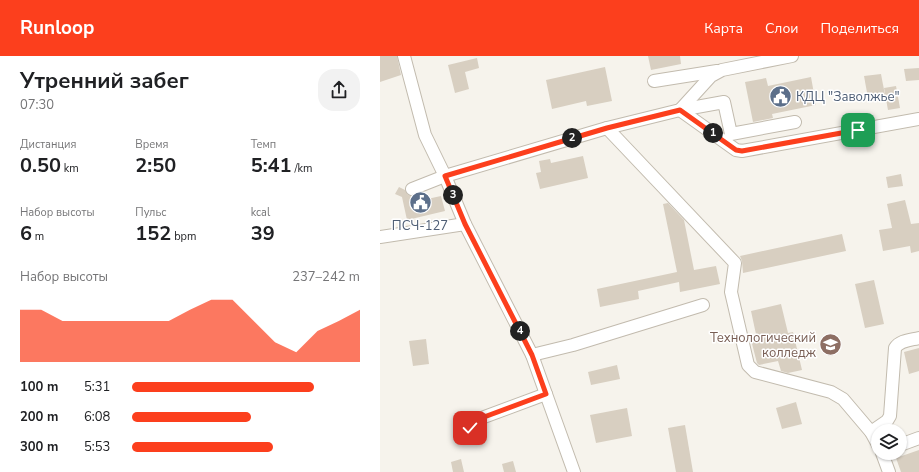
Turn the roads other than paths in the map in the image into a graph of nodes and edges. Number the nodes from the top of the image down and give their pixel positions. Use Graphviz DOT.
graph roads {
  1 [pos="404,56"];
  2 [pos="792,56"];
  3 [pos="722,70"];
  4 [pos="654,81"];
  5 [pos="680,110"];
  6 [pos="919,119"];
  7 [pos="795,122"];
  8 [pos="607,128"];
  9 [pos="445,176"];
  10 [pos="412,189"];
  11 [pos="465,224"];
  12 [pos="380,237"];
  13 [pos="703,305"];
  14 [pos="919,338"];
  15 [pos="532,355"];
  16 [pos="546,394"];
  17 [pos="883,424"];
  18 [pos="871,432"];
  19 [pos="473,438"];
  20 [pos="919,438"];
  21 [pos="907,442"];
  22 [pos="885,460"];
  23 [pos="574,472"];
  24 [pos="890,472"];
  1 -- 9 [label="street"];
  2 -- 3 [label="street"];
  3 -- 4 [label="street"];
  3 -- 5 [label="street"];
  5 -- 6 [label="street"];
  5 -- 7 [label="street"];
  5 -- 8 [label="street"];
  8 -- 9 [label="street"];
  8 -- 18 [label="street"];
  9 -- 10 [label="street"];
  9 -- 11 [label="street"];
  11 -- 12 [label="street"];
  11 -- 15 [label="street"];
  13 -- 15 [label="street"];
  14 -- 17 [label="street"];
  15 -- 16 [label="street"];
  16 -- 19 [label="street"];
  16 -- 23 [label="street"];
  20 -- 21 [label="street"];
  22 -- 24 [label="street"];
}
